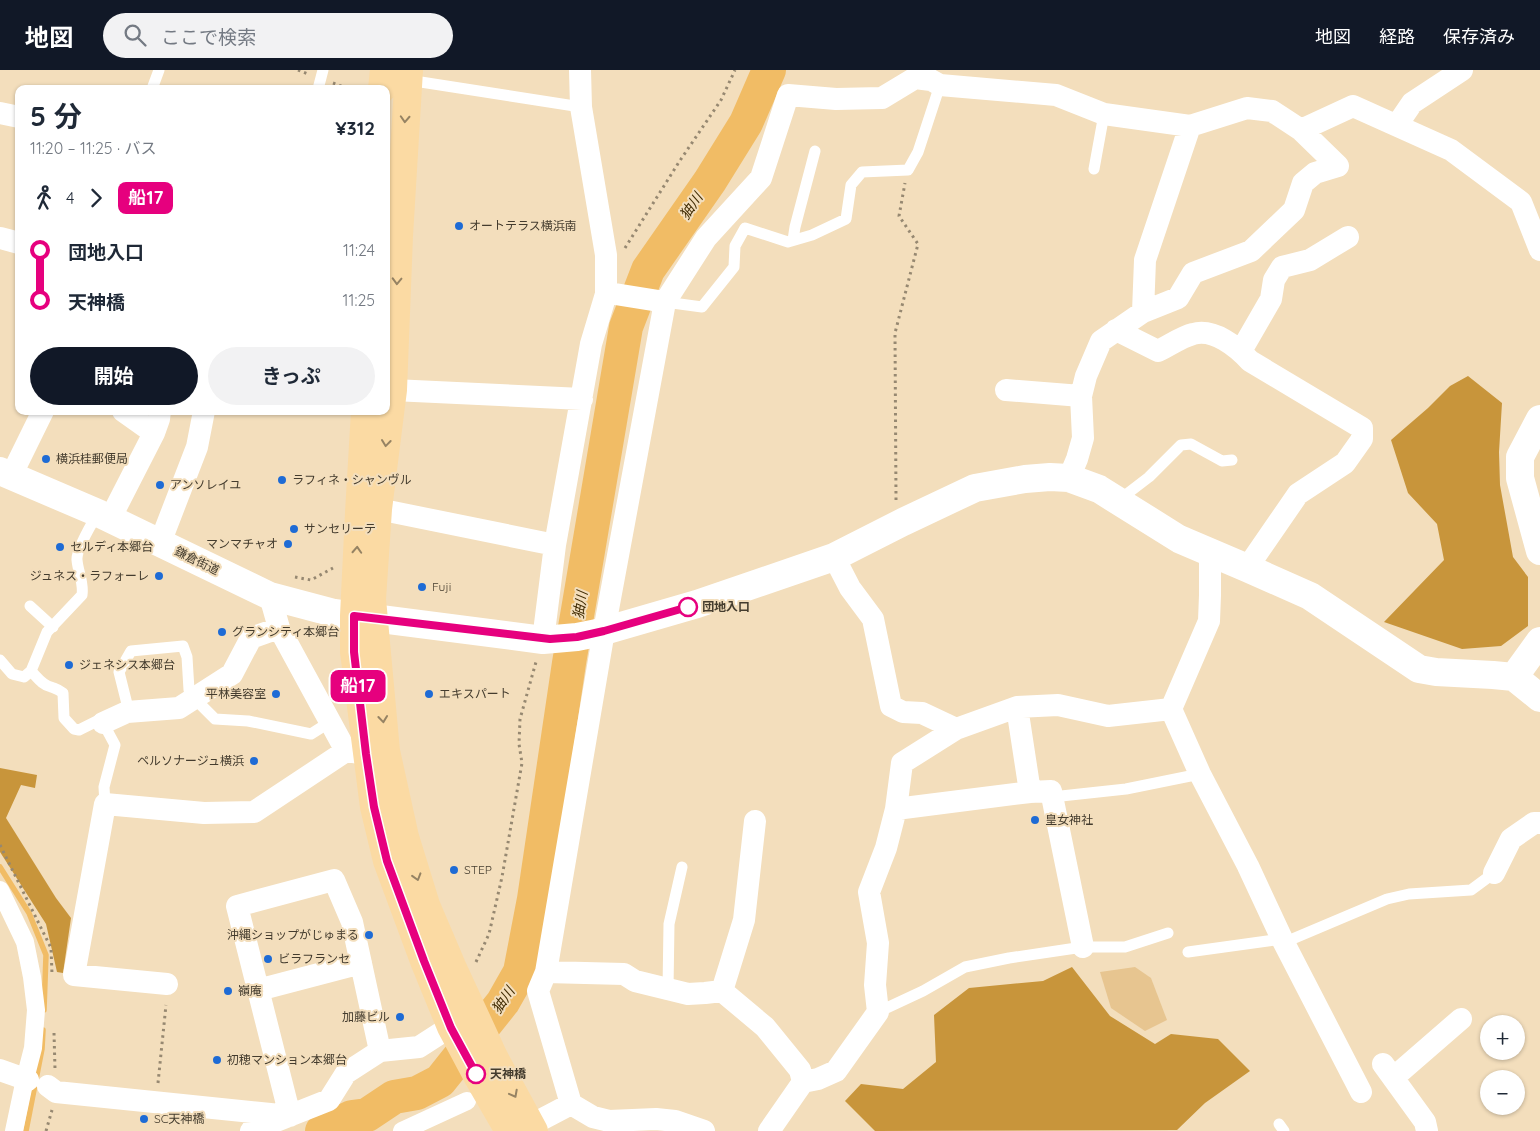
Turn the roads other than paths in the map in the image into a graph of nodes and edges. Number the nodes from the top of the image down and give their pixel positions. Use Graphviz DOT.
graph roads {
  1 [pos="160,70"];
  2 [pos="323,70"];
  3 [pos="580,70"];
  4 [pos="1462,70"];
  5 [pos="400,73"];
  6 [pos="918,74"];
  7 [pos="154,85"];
  8 [pos="319,85"];
  9 [pos="386,85"];
  10 [pos="940,85"];
  11 [pos="581,107"];
  12 [pos="0,113"];
  13 [pos="1104,114"];
  14 [pos="15,116"];
  15 [pos="1397,125"];
  16 [pos="1190,126"];
  17 [pos="1301,130"];
  18 [pos="815,151"];
  19 [pos="1094,169"];
  20 [pos="1348,237"];
  21 [pos="0,238"];
  22 [pos="793,240"];
  23 [pos="15,242"];
  24 [pos="1540,250"];
  25 [pos="611,294"];
  26 [pos="662,301"];
  27 [pos="1143,312"];
  28 [pos="1116,330"];
  29 [pos="1241,352"];
  30 [pos="393,390"];
  31 [pos="1006,390"];
  32 [pos="1081,396"];
  33 [pos="582,399"];
  34 [pos="390,414"];
  35 [pos="41,415"];
  36 [pos="129,415"];
  37 [pos="159,415"];
  38 [pos="203,415"];
  39 [pos="365,415"];
  40 [pos="390,415"];
  41 [pos="1540,418"];
  42 [pos="154,433"];
  43 [pos="1232,460"];
  44 [pos="6,474"];
  45 [pos="1069,478"];
  46 [pos="1118,501"];
  47 [pos="378,509"];
  48 [pos="104,516"];
  49 [pos="160,543"];
  50 [pos="555,545"];
  51 [pos="1540,551"];
  52 [pos="1210,552"];
  53 [pos="834,557"];
  54 [pos="1247,568"];
  55 [pos="270,596"];
  56 [pos="30,606"];
  57 [pos="364,617"];
  58 [pos="53,627"];
  59 [pos="279,628"];
  60 [pos="600,632"];
  61 [pos="546,639"];
  62 [pos="1540,641"];
  63 [pos="0,660"];
  64 [pos="31,671"];
  65 [pos="1514,677"];
  66 [pos="195,698"];
  67 [pos="1540,698"];
  68 [pos="1017,707"];
  69 [pos="1171,709"];
  70 [pos="129,712"];
  71 [pos="330,722"];
  72 [pos="103,723"];
  73 [pos="956,730"];
  74 [pos="366,752"];
  75 [pos="1200,774"];
  76 [pos="1030,792"];
  77 [pos="1052,797"];
  78 [pos="104,804"];
  79 [pos="896,809"];
  80 [pos="755,820"];
  81 [pos="1540,823"];
  82 [pos="682,867"];
  83 [pos="1494,873"];
  84 [pos="0,890"];
  85 [pos="1168,933"];
  86 [pos="1282,940"];
  87 [pos="1083,947"];
  88 [pos="1188,952"];
  89 [pos="361,963"];
  90 [pos="546,972"];
  91 [pos="167,984"];
  92 [pos="668,989"];
  93 [pos="258,990"];
  94 [pos="722,991"];
  95 [pos="473,1012"];
  96 [pos="878,1012"];
  97 [pos="1461,1019"];
  98 [pos="451,1028"];
  99 [pos="380,1051"];
  100 [pos="485,1066"];
  101 [pos="0,1070"];
  102 [pos="34,1082"];
  103 [pos="803,1082"];
  104 [pos="1361,1092"];
  105 [pos="467,1101"];
  106 [pos="572,1104"];
  107 [pos="290,1116"];
  108 [pos="525,1129"];
  109 [pos="14,1131"];
  110 [pos="251,1131"];
  111 [pos="402,1131"];
  112 [pos="704,1131"];
  113 [pos="769,1131"];
  114 [pos="1427,1131"];
  1 -- 7 [label="lane"];
  2 -- 8 [label="lane"];
  3 -- 11 [label="street"];
  4 -- 15 [label="street"];
  5 -- 9 [label="main road"];
  5 -- 11 [label="lane"];
  5 -- 30 [label="main road, one-way"];
  6 -- 10 [label="street"];
  6 -- 26 [label="street"];
  10 -- 13 [label="street"];
  10 -- 22 [label="lane"];
  11 -- 25 [label="street"];
  12 -- 14 [label="street"];
  13 -- 16 [label="street"];
  13 -- 19 [label="lane"];
  15 -- 17 [label="street"];
  15 -- 24 [label="street"];
  16 -- 17 [label="street"];
  16 -- 27 [label="street"];
  17 -- 27 [label="street"];
  18 -- 22 [label="lane"];
  20 -- 29 [label="street"];
  21 -- 23 [label="street"];
  22 -- 26 [label="lane"];
  25 -- 26 [label="street"];
  25 -- 33 [label="street"];
  26 -- 60 [label="street"];
  27 -- 28 [label="street"];
  28 -- 29 [label="street"];
  28 -- 32 [label="street"];
  29 -- 54 [label="street"];
  30 -- 33 [label="street"];
  30 -- 34 [label="main road, one-way"];
  31 -- 32 [label="street"];
  32 -- 45 [label="street"];
  33 -- 50 [label="street"];
  35 -- 44 [label="street"];
  36 -- 42 [label="street"];
  37 -- 42 [label="street"];
  38 -- 49 [label="street"];
  57 -- 39 [label="main road, one-way"];
  40 -- 47 [label="main road, one-way"];
  41 -- 51 [label="street"];
  42 -- 48 [label="street"];
  43 -- 46 [label="lane"];
  44 -- 48 [label="street, 鎌倉街道"];
  45 -- 46 [label="street, 鎌倉街道"];
  45 -- 53 [label="street, 鎌倉街道"];
  46 -- 52 [label="street, 鎌倉街道"];
  47 -- 50 [label="street"];
  47 -- 57 [label="main road"];
  48 -- 49 [label="street, 鎌倉街道"];
  48 -- 58 [label="lane"];
  49 -- 55 [label="street, 鎌倉街道"];
  50 -- 61 [label="street"];
  52 -- 54 [label="street, 鎌倉街道"];
  52 -- 69 [label="street"];
  53 -- 60 [label="street, 鎌倉街道"];
  53 -- 73 [label="street"];
  54 -- 65 [label="street, 鎌倉街道"];
  55 -- 57 [label="street, 鎌倉街道"];
  55 -- 59 [label="street"];
  56 -- 58 [label="lane"];
  57 -- 61 [label="street, 鎌倉街道"];
  57 -- 74 [label="main road"];
  58 -- 64 [label="lane"];
  59 -- 66 [label="street"];
  59 -- 71 [label="street"];
  60 -- 61 [label="street, 鎌倉街道"];
  60 -- 90 [label="street"];
  62 -- 65 [label="street"];
  63 -- 64 [label="lane"];
  64 -- 72 [label="lane"];
  65 -- 67 [label="street"];
  66 -- 70 [label="street"];
  66 -- 70 [label="lane"];
  66 -- 71 [label="lane"];
  68 -- 69 [label="street"];
  68 -- 73 [label="street"];
  68 -- 76 [label="street"];
  69 -- 75 [label="street"];
  70 -- 72 [label="street"];
  71 -- 74 [label="street"];
  72 -- 78 [label="lane"];
  73 -- 79 [label="street"];
  74 -- 78 [label="street"];
  74 -- 95 [label="main road, one-way"];
  74 -- 98 [label="main road"];
  75 -- 77 [label="lane"];
  75 -- 86 [label="street"];
  76 -- 77 [label="street"];
  76 -- 79 [label="street"];
  77 -- 87 [label="street"];
  78 -- 91 [label="street"];
  79 -- 96 [label="street"];
  80 -- 94 [label="street"];
  81 -- 83 [label="street"];
  82 -- 92 [label="lane"];
  83 -- 86 [label="lane"];
  84 -- 102 [label="street"];
  85 -- 87 [label="lane"];
  86 -- 88 [label="lane"];
  86 -- 104 [label="street"];
  87 -- 96 [label="lane"];
  89 -- 93 [label="street"];
  89 -- 93 [label="street"];
  89 -- 99 [label="street"];
  90 -- 92 [label="street"];
  90 -- 106 [label="street"];
  92 -- 94 [label="street"];
  93 -- 107 [label="street"];
  94 -- 103 [label="street"];
  95 -- 98 [label="street"];
  95 -- 100 [label="main road"];
  96 -- 103 [label="street"];
  97 -- 114 [label="street"];
  98 -- 99 [label="street"];
  98 -- 100 [label="main road"];
  99 -- 107 [label="street"];
  100 -- 108 [label="main road"];
  101 -- 102 [label="street"];
  102 -- 107 [label="street"];
  102 -- 109 [label="street"];
  103 -- 113 [label="street"];
  105 -- 111 [label="street"];
  106 -- 108 [label="street"];
  106 -- 112 [label="street"];
  107 -- 110 [label="street"];
}
